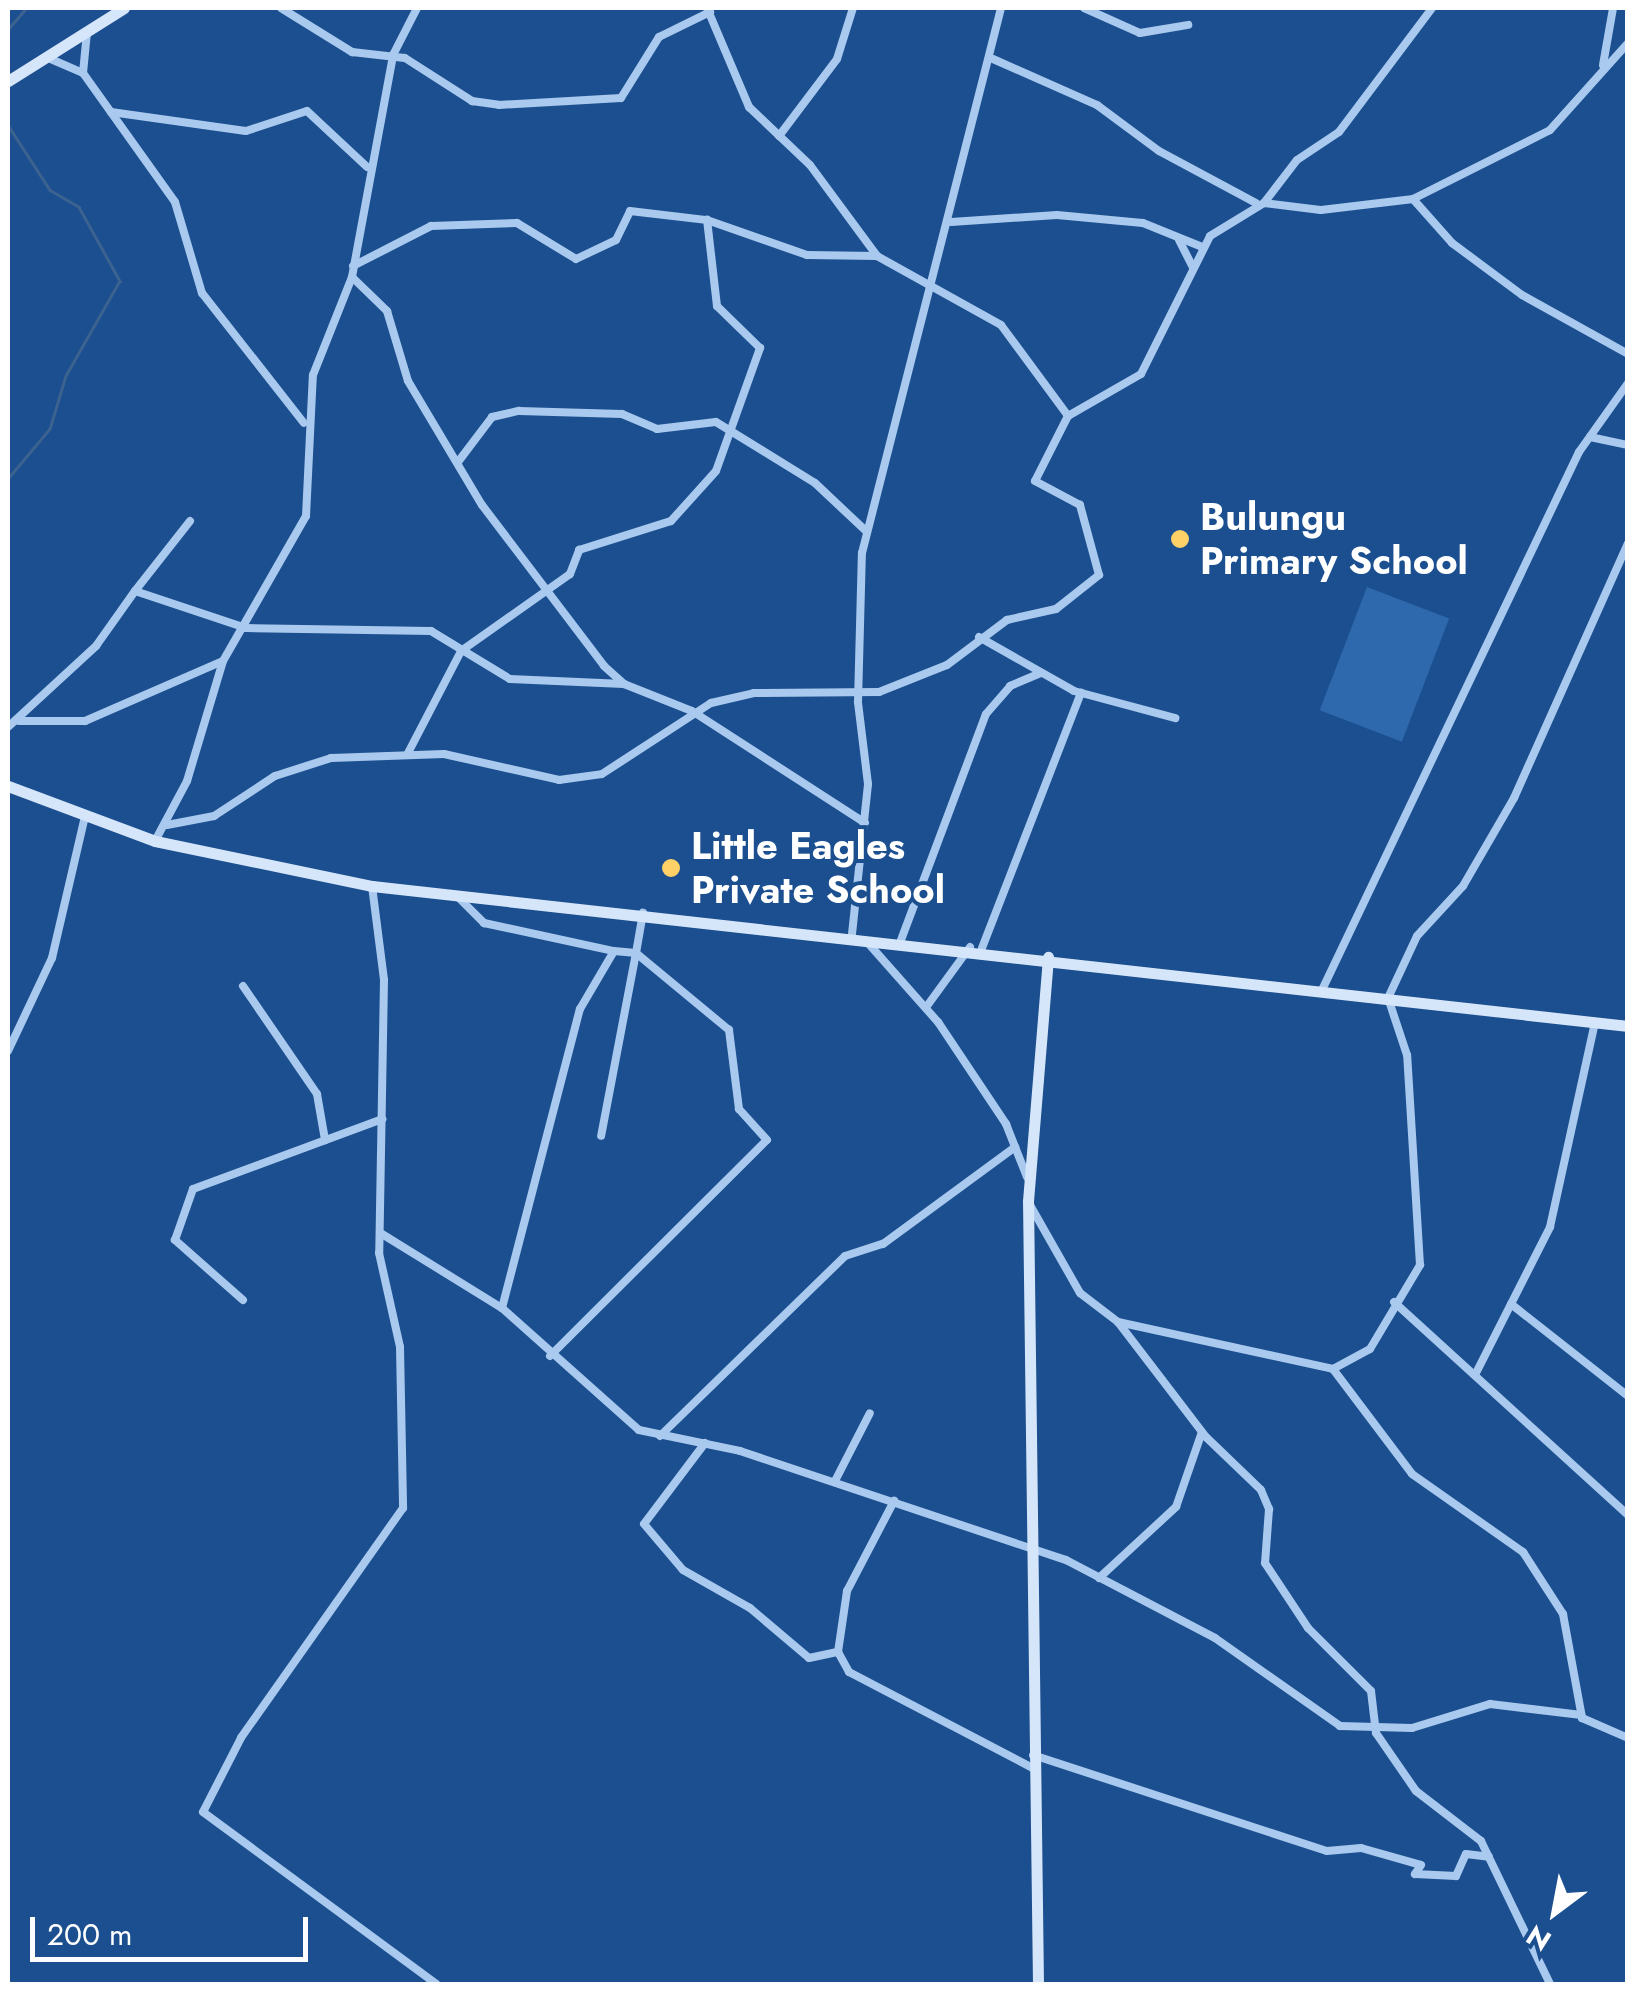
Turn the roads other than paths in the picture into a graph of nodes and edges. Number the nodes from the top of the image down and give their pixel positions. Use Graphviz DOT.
graph roads {
  1 [pos="124,8"];
  2 [pos="281,8"];
  3 [pos="417,8"];
  4 [pos="853,8"];
  5 [pos="1000,8"];
  6 [pos="1084,8"];
  7 [pos="1432,8"];
  8 [pos="1613,8"];
  9 [pos="709,10"];
  10 [pos="1188,25"];
  11 [pos="87,31"];
  12 [pos="1628,43"];
  13 [pos="394,55"];
  14 [pos="46,57"];
  15 [pos="993,58"];
  16 [pos="1604,66"];
  17 [pos="83,73"];
  18 [pos="8,81"];
  19 [pos="110,112"];
  20 [pos="779,136"];
  21 [pos="367,167"];
  22 [pos="1414,200"];
  23 [pos="1260,203"];
  24 [pos="707,220"];
  25 [pos="951,222"];
  26 [pos="1179,240"];
  27 [pos="1202,247"];
  28 [pos="878,256"];
  29 [pos="353,266"];
  30 [pos="1193,268"];
  31 [pos="352,277"];
  32 [pos="931,286"];
  33 [pos="1628,354"];
  34 [pos="1628,383"];
  35 [pos="1068,416"];
  36 [pos="304,423"];
  37 [pos="736,428"];
  38 [pos="1590,436"];
  39 [pos="1628,445"];
  40 [pos="458,462"];
  41 [pos="190,520"];
  42 [pos="867,532"];
  43 [pos="1628,543"];
  44 [pos="135,591"];
  45 [pos="544,591"];
  46 [pos="246,628"];
  47 [pos="978,637"];
  48 [pos="462,651"];
  49 [pos="224,661"];
  50 [pos="1041,673"];
  51 [pos="624,684"];
  52 [pos="1080,692"];
  53 [pos="858,697"];
  54 [pos="692,711"];
  55 [pos="1175,718"];
  56 [pos="18,721"];
  57 [pos="8,728"];
  58 [pos="408,753"];
  59 [pos="8,786"];
  60 [pos="85,816"];
  61 [pos="866,823"];
  62 [pos="167,825"];
  63 [pos="155,841"];
  64 [pos="372,886"];
  65 [pos="458,898"];
  66 [pos="643,913"];
  67 [pos="856,934"];
  68 [pos="901,940"];
  69 [pos="976,947"];
  70 [pos="614,950"];
  71 [pos="636,953"];
  72 [pos="1048,957"];
  73 [pos="243,986"];
  74 [pos="1322,990"];
  75 [pos="1388,998"];
  76 [pos="927,1006"];
  77 [pos="1595,1022"];
  78 [pos="1628,1026"];
  79 [pos="8,1051"];
  80 [pos="382,1119"];
  81 [pos="601,1136"];
  82 [pos="325,1140"];
  83 [pos="1015,1147"];
  84 [pos="1029,1182"];
  85 [pos="1028,1201"];
  86 [pos="382,1234"];
  87 [pos="243,1300"];
  88 [pos="1394,1302"];
  89 [pos="1511,1304"];
  90 [pos="502,1308"];
  91 [pos="1118,1322"];
  92 [pos="550,1356"];
  93 [pos="1333,1370"];
  94 [pos="1475,1375"];
  95 [pos="1628,1396"];
  96 [pos="870,1414"];
  97 [pos="1202,1432"];
  98 [pos="660,1436"];
  99 [pos="704,1442"];
  100 [pos="835,1482"];
  101 [pos="894,1501"];
  102 [pos="1628,1515"];
  103 [pos="1031,1546"];
  104 [pos="1099,1578"];
  105 [pos="838,1652"];
  106 [pos="1581,1715"];
  107 [pos="1376,1733"];
  108 [pos="1628,1738"];
  109 [pos="1033,1761"];
  110 [pos="1489,1857"];
  111 [pos="436,1984"];
  112 [pos="1038,1984"];
  113 [pos="1550,1984"];
  1 -- 11 [label="street"];
  2 -- 13 [label="street"];
  3 -- 13 [label="street"];
  4 -- 20 [label="street"];
  5 -- 15 [label="street"];
  6 -- 10 [label="street"];
  7 -- 23 [label="street"];
  8 -- 16 [label="street"];
  9 -- 13 [label="street"];
  9 -- 20 [label="street"];
  11 -- 14 [label="street"];
  11 -- 17 [label="street"];
  12 -- 16 [label="street"];
  13 -- 21 [label="street"];
  14 -- 17 [label="street"];
  14 -- 18 [label="street"];
  15 -- 23 [label="street"];
  15 -- 25 [label="street"];
  16 -- 22 [label="street"];
  17 -- 19 [label="street"];
  19 -- 21 [label="street"];
  19 -- 36 [label="street"];
  20 -- 28 [label="street"];
  21 -- 29 [label="street"];
  22 -- 23 [label="street"];
  22 -- 33 [label="street"];
  23 -- 27 [label="street"];
  24 -- 28 [label="street"];
  24 -- 29 [label="street"];
  24 -- 37 [label="street"];
  25 -- 26 [label="street"];
  25 -- 32 [label="street"];
  26 -- 27 [label="street"];
  26 -- 30 [label="street"];
  27 -- 30 [label="street"];
  28 -- 32 [label="street"];
  29 -- 31 [label="street"];
  30 -- 35 [label="street"];
  31 -- 36 [label="street"];
  31 -- 40 [label="street"];
  32 -- 35 [label="street"];
  32 -- 42 [label="street"];
  34 -- 38 [label="street"];
  35 -- 47 [label="street"];
  36 -- 46 [label="street"];
  37 -- 40 [label="street"];
  37 -- 42 [label="street"];
  37 -- 45 [label="street"];
  38 -- 39 [label="street"];
  38 -- 74 [label="street"];
  40 -- 45 [label="street"];
  41 -- 44 [label="street"];
  42 -- 53 [label="street"];
  43 -- 75 [label="street"];
  44 -- 46 [label="street"];
  44 -- 56 [label="street"];
  45 -- 48 [label="street"];
  45 -- 51 [label="street"];
  46 -- 48 [label="street"];
  46 -- 49 [label="street"];
  47 -- 50 [label="street"];
  47 -- 53 [label="street"];
  48 -- 51 [label="street"];
  48 -- 58 [label="street"];
  49 -- 56 [label="street"];
  49 -- 62 [label="street"];
  50 -- 52 [label="street"];
  50 -- 68 [label="street"];
  51 -- 54 [label="street"];
  52 -- 55 [label="street"];
  52 -- 69 [label="street"];
  53 -- 54 [label="street"];
  53 -- 61 [label="street"];
  54 -- 58 [label="street"];
  54 -- 61 [label="street"];
  56 -- 57 [label="street"];
  58 -- 62 [label="street"];
  59 -- 60 [label="street"];
  60 -- 63 [label="street"];
  60 -- 79 [label="street"];
  61 -- 67 [label="street"];
  62 -- 63 [label="street"];
  63 -- 64 [label="street"];
  64 -- 65 [label="street"];
  64 -- 80 [label="street"];
  65 -- 66 [label="street"];
  65 -- 70 [label="street"];
  66 -- 67 [label="street"];
  66 -- 71 [label="street"];
  67 -- 68 [label="street"];
  67 -- 76 [label="street"];
  68 -- 69 [label="street"];
  69 -- 72 [label="street"];
  69 -- 76 [label="street"];
  70 -- 71 [label="street"];
  70 -- 90 [label="street"];
  71 -- 81 [label="street"];
  71 -- 92 [label="street"];
  72 -- 74 [label="street"];
  72 -- 84 [label="street"];
  73 -- 82 [label="street"];
  74 -- 75 [label="street"];
  75 -- 77 [label="street"];
  75 -- 88 [label="street"];
  76 -- 83 [label="street"];
  77 -- 78 [label="street"];
  77 -- 89 [label="street"];
  80 -- 82 [label="street"];
  80 -- 86 [label="street"];
  82 -- 87 [label="street"];
  83 -- 84 [label="street"];
  83 -- 98 [label="street"];
  84 -- 85 [label="street"];
  85 -- 91 [label="street"];
  85 -- 103 [label="street"];
  86 -- 90 [label="street"];
  86 -- 111 [label="street"];
  88 -- 93 [label="street"];
  88 -- 94 [label="street"];
  89 -- 94 [label="street"];
  89 -- 95 [label="street"];
  90 -- 92 [label="street"];
  91 -- 93 [label="street"];
  91 -- 97 [label="street"];
  92 -- 98 [label="street"];
  93 -- 106 [label="street"];
  94 -- 102 [label="street"];
  96 -- 100 [label="street"];
  97 -- 104 [label="street"];
  97 -- 107 [label="street"];
  98 -- 99 [label="street"];
  99 -- 100 [label="street"];
  99 -- 105 [label="street"];
  100 -- 101 [label="street"];
  101 -- 103 [label="street"];
  101 -- 105 [label="street"];
  103 -- 104 [label="street"];
  103 -- 109 [label="street"];
  104 -- 107 [label="street"];
  105 -- 109 [label="street"];
  106 -- 107 [label="street"];
  106 -- 108 [label="street"];
  107 -- 110 [label="street"];
  109 -- 110 [label="street"];
  109 -- 112 [label="street"];
  110 -- 113 [label="street"];
}
